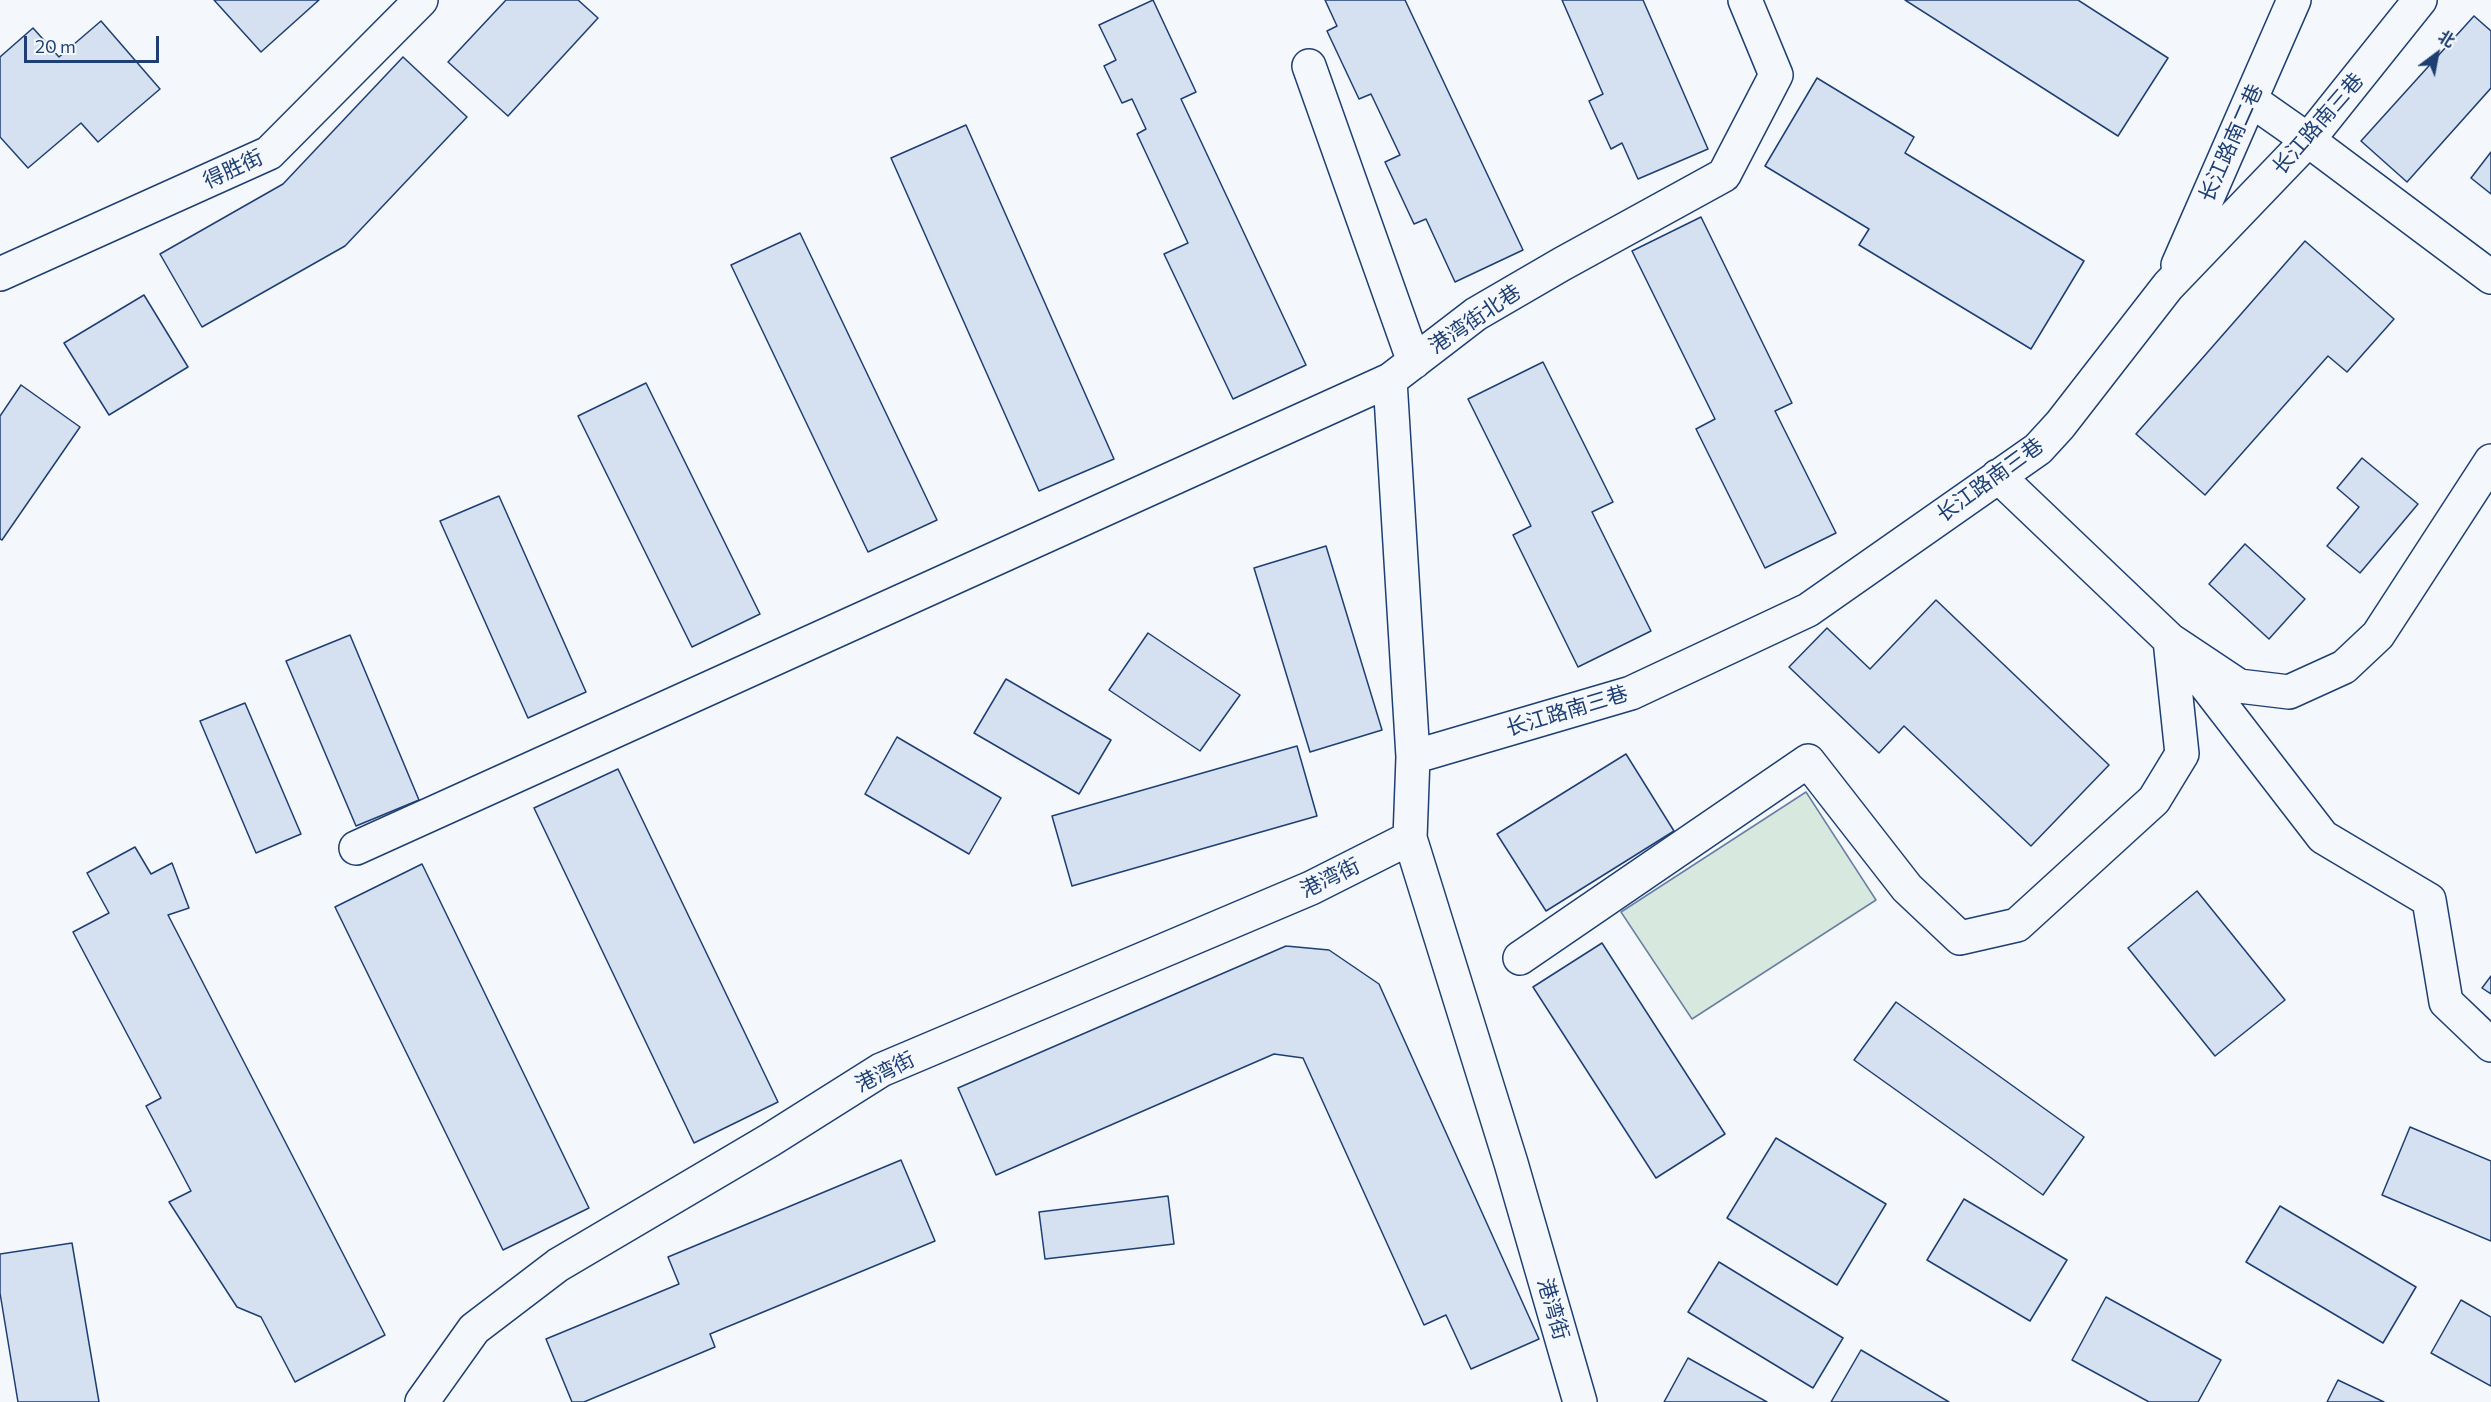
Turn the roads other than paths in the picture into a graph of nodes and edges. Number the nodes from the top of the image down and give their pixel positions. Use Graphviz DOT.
graph roads {
  1 [pos="421,0"];
  2 [pos="1745,0"];
  3 [pos="2294,0"];
  4 [pos="2420,0"];
  5 [pos="1309,66"];
  6 [pos="2251,100"];
  7 [pos="2308,140"];
  8 [pos="0,274"];
  9 [pos="2491,277"];
  10 [pos="2168,286"];
  11 [pos="1402,371"];
  12 [pos="2491,461"];
  13 [pos="1998,476"];
  14 [pos="2170,640"];
  15 [pos="1413,757"];
  16 [pos="1410,838"];
  17 [pos="356,848"];
  18 [pos="1520,958"];
  19 [pos="2491,1045"];
  20 [pos="422,1402"];
  21 [pos="1580,1402"];
  1 -- 8 [label="street, 得胜街"];
  2 -- 11 [label="street, 港湾街北巷"];
  3 -- 6 [label="street, 长江路南二巷"];
  4 -- 7 [label="street, 长江路南三巷"];
  5 -- 11 [label="street"];
  6 -- 7 [label="street"];
  6 -- 10 [label="street, 长江路南二巷"];
  7 -- 9 [label="street"];
  7 -- 10 [label="street, 长江路南三巷"];
  10 -- 13 [label="street, 长江路南三巷"];
  11 -- 15 [label="street"];
  11 -- 17 [label="street, 港湾街北巷"];
  12 -- 14 [label="street"];
  13 -- 14 [label="street"];
  13 -- 15 [label="street, 长江路南三巷"];
  14 -- 18 [label="street"];
  14 -- 19 [label="street"];
  15 -- 16 [label="street, 港湾街"];
  16 -- 20 [label="street, 港湾街"];
  16 -- 21 [label="street, 港湾街"];
}
